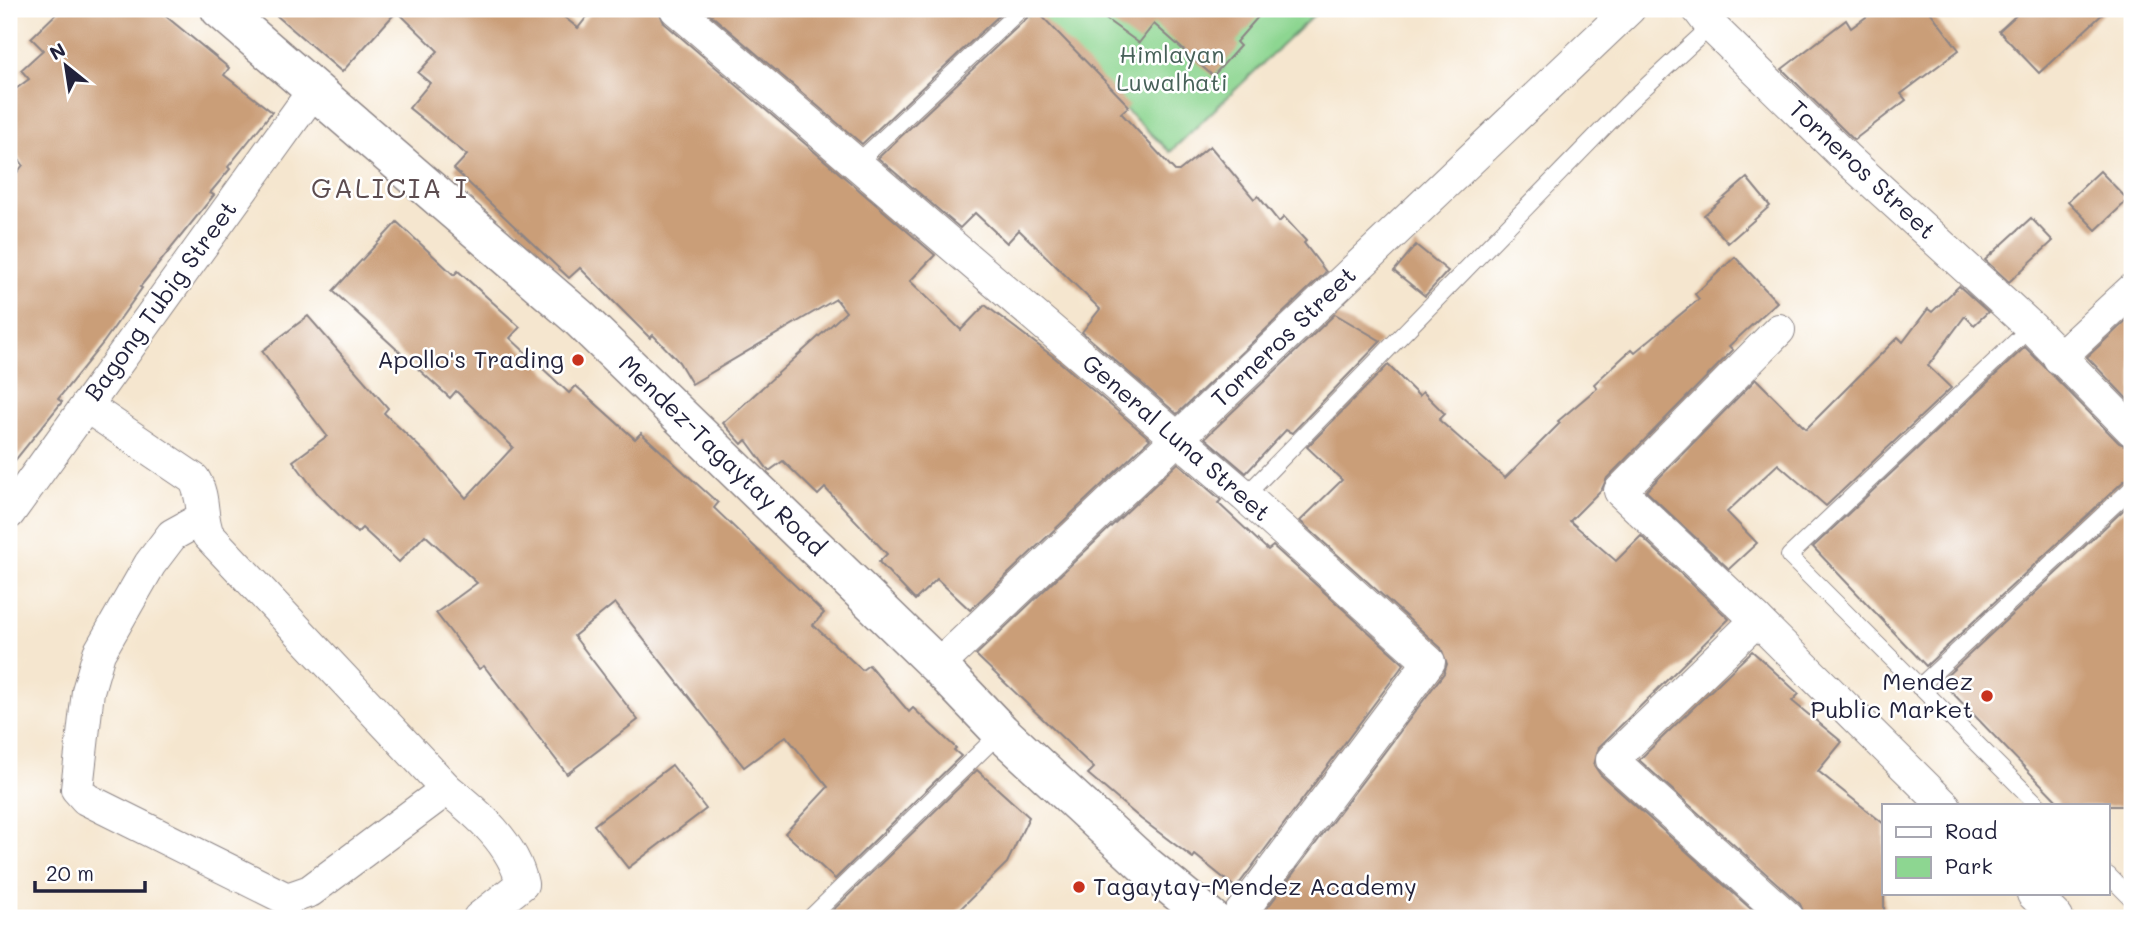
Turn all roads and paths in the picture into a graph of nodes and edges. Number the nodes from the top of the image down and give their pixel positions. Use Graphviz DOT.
graph roads {
  1 [pos="220,9"];
  2 [pos="676,9"];
  3 [pos="1021,9"];
  4 [pos="1629,9"];
  5 [pos="1705,17"];
  6 [pos="314,90"];
  7 [pos="856,164"];
  8 [pos="2132,290"];
  9 [pos="2031,327"];
  10 [pos="1779,330"];
  11 [pos="2059,358"];
  12 [pos="86,406"];
  13 [pos="2132,430"];
  14 [pos="1177,439"];
  15 [pos="2132,488"];
  16 [pos="1245,496"];
  17 [pos="9,513"];
  18 [pos="201,519"];
  19 [pos="1757,620"];
  20 [pos="938,666"];
  21 [pos="1919,687"];
  22 [pos="1001,732"];
  23 [pos="447,789"];
  24 [pos="1943,804"];
  25 [pos="2037,804"];
  26 [pos="2110,877"];
  27 [pos="2034,895"];
  28 [pos="2132,900"];
  29 [pos="479,918"];
  30 [pos="810,918"];
  31 [pos="1210,918"];
  32 [pos="1237,918"];
  33 [pos="1788,918"];
  34 [pos="2057,918"];
  1 -- 6 [label="main road, Mendez-Tagaytay Road"];
  2 -- 7 [label="street, General Luna Street"];
  3 -- 7 [label="lane"];
  4 -- 14 [label="street, Torneros Street"];
  5 -- 9 [label="street, Torneros Street"];
  5 -- 16 [label="lane"];
  6 -- 12 [label="street, Bagong Tubig Street"];
  6 -- 20 [label="main road, Mendez-Tagaytay Road"];
  7 -- 14 [label="street, General Luna Street"];
  8 -- 11 [label="street"];
  9 -- 11 [label="street, Torneros Street"];
  9 -- 21 [label="lane"];
  10 -- 19 [label="street"];
  11 -- 13 [label="street, Torneros Street"];
  12 -- 17 [label="street, Bagong Tubig Street"];
  12 -- 18 [label="street"];
  14 -- 16 [label="street, General Luna Street"];
  14 -- 20 [label="street, Torneros Street"];
  15 -- 21 [label="lane"];
  16 -- 32 [label="street, General Luna Street"];
  18 -- 23 [label="street"];
  18 -- 23 [label="street"];
  19 -- 24 [label="street"];
  19 -- 33 [label="street"];
  20 -- 22 [label="main road, Mendez-Tagaytay Road"];
  21 -- 25 [label="lane"];
  22 -- 30 [label="lane"];
  22 -- 31 [label="main road, Mendez-Tagaytay Road"];
  23 -- 29 [label="street"];
  26 -- 28 [label="lane"];
  27 -- 34 [label="street"];
}
